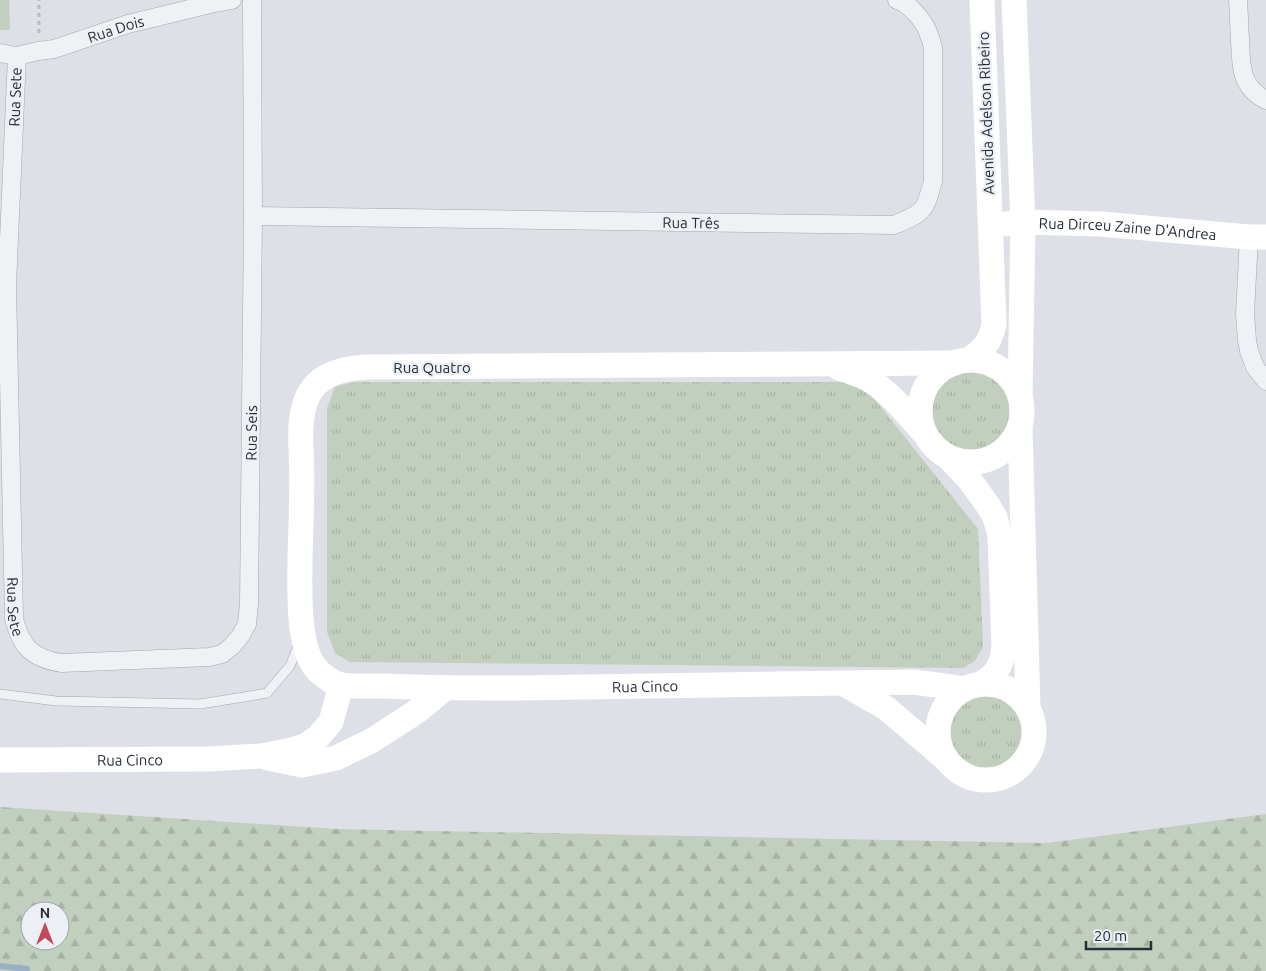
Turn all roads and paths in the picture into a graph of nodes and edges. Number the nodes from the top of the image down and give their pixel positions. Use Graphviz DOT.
graph roads {
  1 [pos="39,0"];
  2 [pos="232,0"];
  3 [pos="252,0"];
  4 [pos="897,0"];
  5 [pos="1014,0"];
  6 [pos="1238,0"];
  7 [pos="981,3"];
  8 [pos="38,51"];
  9 [pos="8,55"];
  10 [pos="1260,97"];
  11 [pos="253,216"];
  12 [pos="1022,222"];
  13 [pos="990,225"];
  14 [pos="1258,237"];
  15 [pos="4,284"];
  16 [pos="962,361"];
  17 [pos="832,364"];
  18 [pos="1266,381"];
  19 [pos="1020,395"];
  20 [pos="1020,428"];
  21 [pos="924,433"];
  22 [pos="947,456"];
  23 [pos="6,518"];
  24 [pos="302,634"];
  25 [pos="24,645"];
  26 [pos="314,666"];
  27 [pos="844,684"];
  28 [pos="342,685"];
  29 [pos="973,687"];
  30 [pos="444,689"];
  31 [pos="0,694"];
  32 [pos="1028,708"];
  33 [pos="331,722"];
  34 [pos="371,741"];
  35 [pos="261,756"];
  36 [pos="946,758"];
  37 [pos="0,760"];
  1 -- 8 [label="path"];
  2 -- 8 [label="street, Rua Dois"];
  3 -- 11 [label="street, Rua Seis"];
  4 -- 11 [label="street, Rua Três"];
  5 -- 12 [label="street"];
  6 -- 10 [label="street"];
  7 -- 13 [label="street, Avenida Adelson Ribeiro"];
  8 -- 9 [label="street, Rua Dois"];
  9 -- 15 [label="street, Rua Sete"];
  11 -- 25 [label="street, Rua Seis"];
  12 -- 13 [label="street, Rua Dirceu Zaine D'Andrea"];
  12 -- 14 [label="street, Rua Dirceu Zaine D'Andrea"];
  12 -- 19 [label="street"];
  13 -- 16 [label="street, Avenida Adelson Ribeiro"];
  14 -- 18 [label="street"];
  15 -- 23 [label="street, Rua Sete"];
  16 -- 17 [label="street, Rua Quatro"];
  16 -- 19 [label="street"];
  16 -- 21 [label="street"];
  17 -- 21 [label="street"];
  17 -- 24 [label="street, Rua Quatro"];
  19 -- 20 [label="street"];
  20 -- 22 [label="street"];
  20 -- 32 [label="street"];
  21 -- 22 [label="street"];
  22 -- 29 [label="street"];
  23 -- 25 [label="street, Rua Sete"];
  24 -- 26 [label="street, Rua Quatro"];
  24 -- 31 [label="lane"];
  26 -- 28 [label="street, Rua Cinco"];
  27 -- 29 [label="street, Rua Cinco"];
  27 -- 30 [label="street, Rua Cinco"];
  27 -- 36 [label="street"];
  28 -- 30 [label="street, Rua Cinco"];
  28 -- 33 [label="street, Rua Cinco"];
  29 -- 32 [label="street"];
  29 -- 36 [label="street"];
  30 -- 34 [label="street, Rua Cinco"];
  32 -- 36 [label="street"];
  33 -- 34 [label="street"];
  33 -- 35 [label="street, Rua Cinco"];
  34 -- 35 [label="street, Rua Cinco"];
  35 -- 37 [label="street, Rua Cinco"];
}
